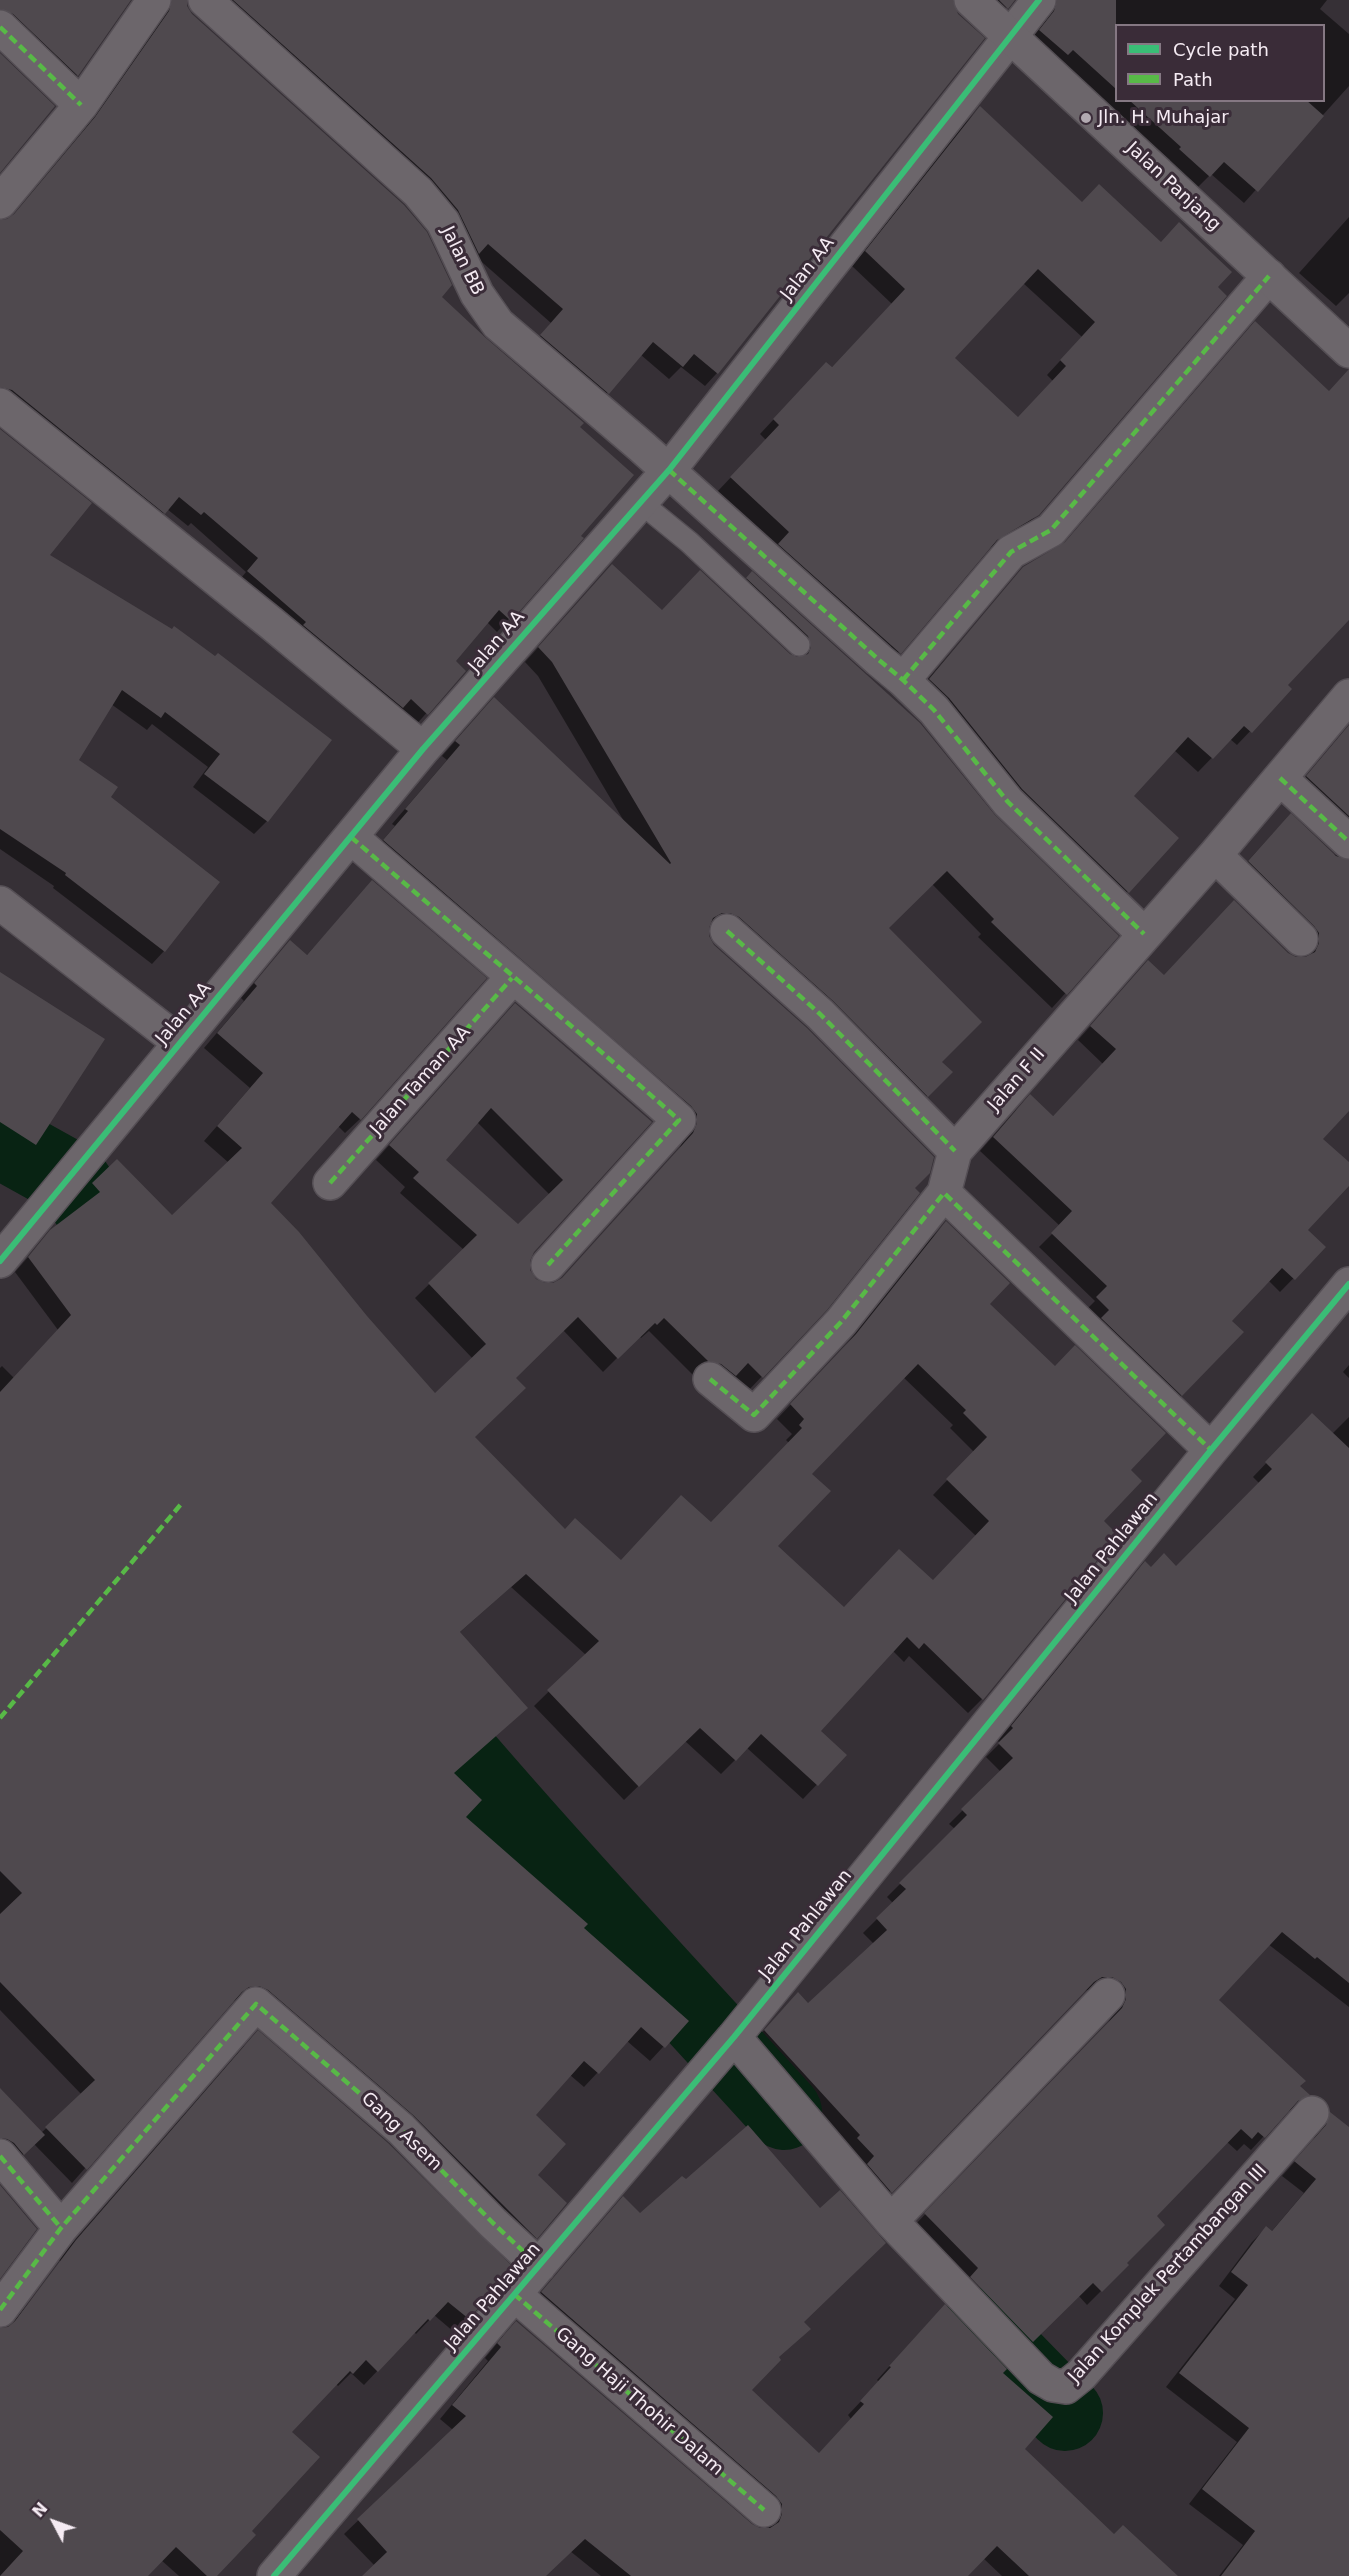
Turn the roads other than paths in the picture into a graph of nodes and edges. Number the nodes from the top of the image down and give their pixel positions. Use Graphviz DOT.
graph roads {
  1 [pos="154,0"];
  2 [pos="205,0"];
  3 [pos="971,0"];
  4 [pos="1039,0"];
  5 [pos="0,27"];
  6 [pos="1010,36"];
  7 [pos="81,105"];
  8 [pos="0,202"];
  9 [pos="1269,276"];
  10 [pos="1349,351"];
  11 [pos="0,405"];
  12 [pos="669,470"];
  13 [pos="640,502"];
  14 [pos="799,645"];
  15 [pos="903,680"];
  16 [pos="1349,696"];
  17 [pos="423,749"];
  18 [pos="1280,778"];
  19 [pos="351,837"];
  20 [pos="1349,842"];
  21 [pos="1215,855"];
  22 [pos="0,903"];
  23 [pos="727,931"];
  24 [pos="1144,934"];
  25 [pos="1301,939"];
  26 [pos="512,978"];
  27 [pos="179,1042"];
  28 [pos="955,1151"];
  29 [pos="330,1183"];
  30 [pos="944,1193"];
  31 [pos="0,1262"];
  32 [pos="548,1265"];
  33 [pos="1349,1284"];
  34 [pos="710,1378"];
  35 [pos="1211,1450"];
  36 [pos="1108,1995"];
  37 [pos="731,2040"];
  38 [pos="1312,2113"];
  39 [pos="0,2156"];
  40 [pos="891,2221"];
  41 [pos="61,2228"];
  42 [pos="539,2266"];
  43 [pos="514,2294"];
  44 [pos="0,2310"];
  45 [pos="764,2510"];
  46 [pos="274,2576"];
  1 -- 7 [label="street"];
  2 -- 12 [label="street, Jalan BB"];
  3 -- 6 [label="street, Jalan Panjang"];
  4 -- 6 [label="street, Jalan AA"];
  5 -- 7 [label="street"];
  6 -- 9 [label="street, Jalan Panjang"];
  6 -- 12 [label="street, Jalan AA"];
  7 -- 8 [label="street"];
  9 -- 10 [label="street, Jalan Panjang"];
  9 -- 15 [label="street"];
  11 -- 17 [label="street"];
  12 -- 13 [label="street, Jalan AA"];
  12 -- 15 [label="street, Jalan BB"];
  13 -- 14 [label="lane"];
  13 -- 17 [label="street, Jalan AA"];
  15 -- 24 [label="street, Jalan BB"];
  16 -- 18 [label="street, Jalan F II"];
  17 -- 19 [label="street, Jalan AA"];
  18 -- 20 [label="street"];
  18 -- 21 [label="street, Jalan F II"];
  19 -- 26 [label="street"];
  19 -- 27 [label="street, Jalan AA"];
  21 -- 24 [label="street, Jalan F II"];
  21 -- 25 [label="street"];
  22 -- 27 [label="street"];
  23 -- 28 [label="street"];
  24 -- 28 [label="street, Jalan F II"];
  26 -- 29 [label="street, Jalan Taman AA"];
  26 -- 32 [label="street"];
  27 -- 31 [label="street, Jalan AA"];
  28 -- 30 [label="street, Jalan F II"];
  30 -- 34 [label="street"];
  30 -- 35 [label="street"];
  33 -- 35 [label="street, Jalan Pahlawan"];
  35 -- 37 [label="street, Jalan Pahlawan"];
  36 -- 40 [label="street"];
  37 -- 40 [label="street, Jalan Komplek Pertambangan III"];
  37 -- 42 [label="street, Jalan Pahlawan"];
  38 -- 40 [label="street, Jalan Komplek Pertambangan III"];
  39 -- 41 [label="street"];
  41 -- 42 [label="street, Gang Asem"];
  41 -- 44 [label="street"];
  42 -- 43 [label="street, Jalan Pahlawan"];
  43 -- 45 [label="street, Gang Haji Thohir Dalam"];
  43 -- 46 [label="street, Jalan Pahlawan"];
}
